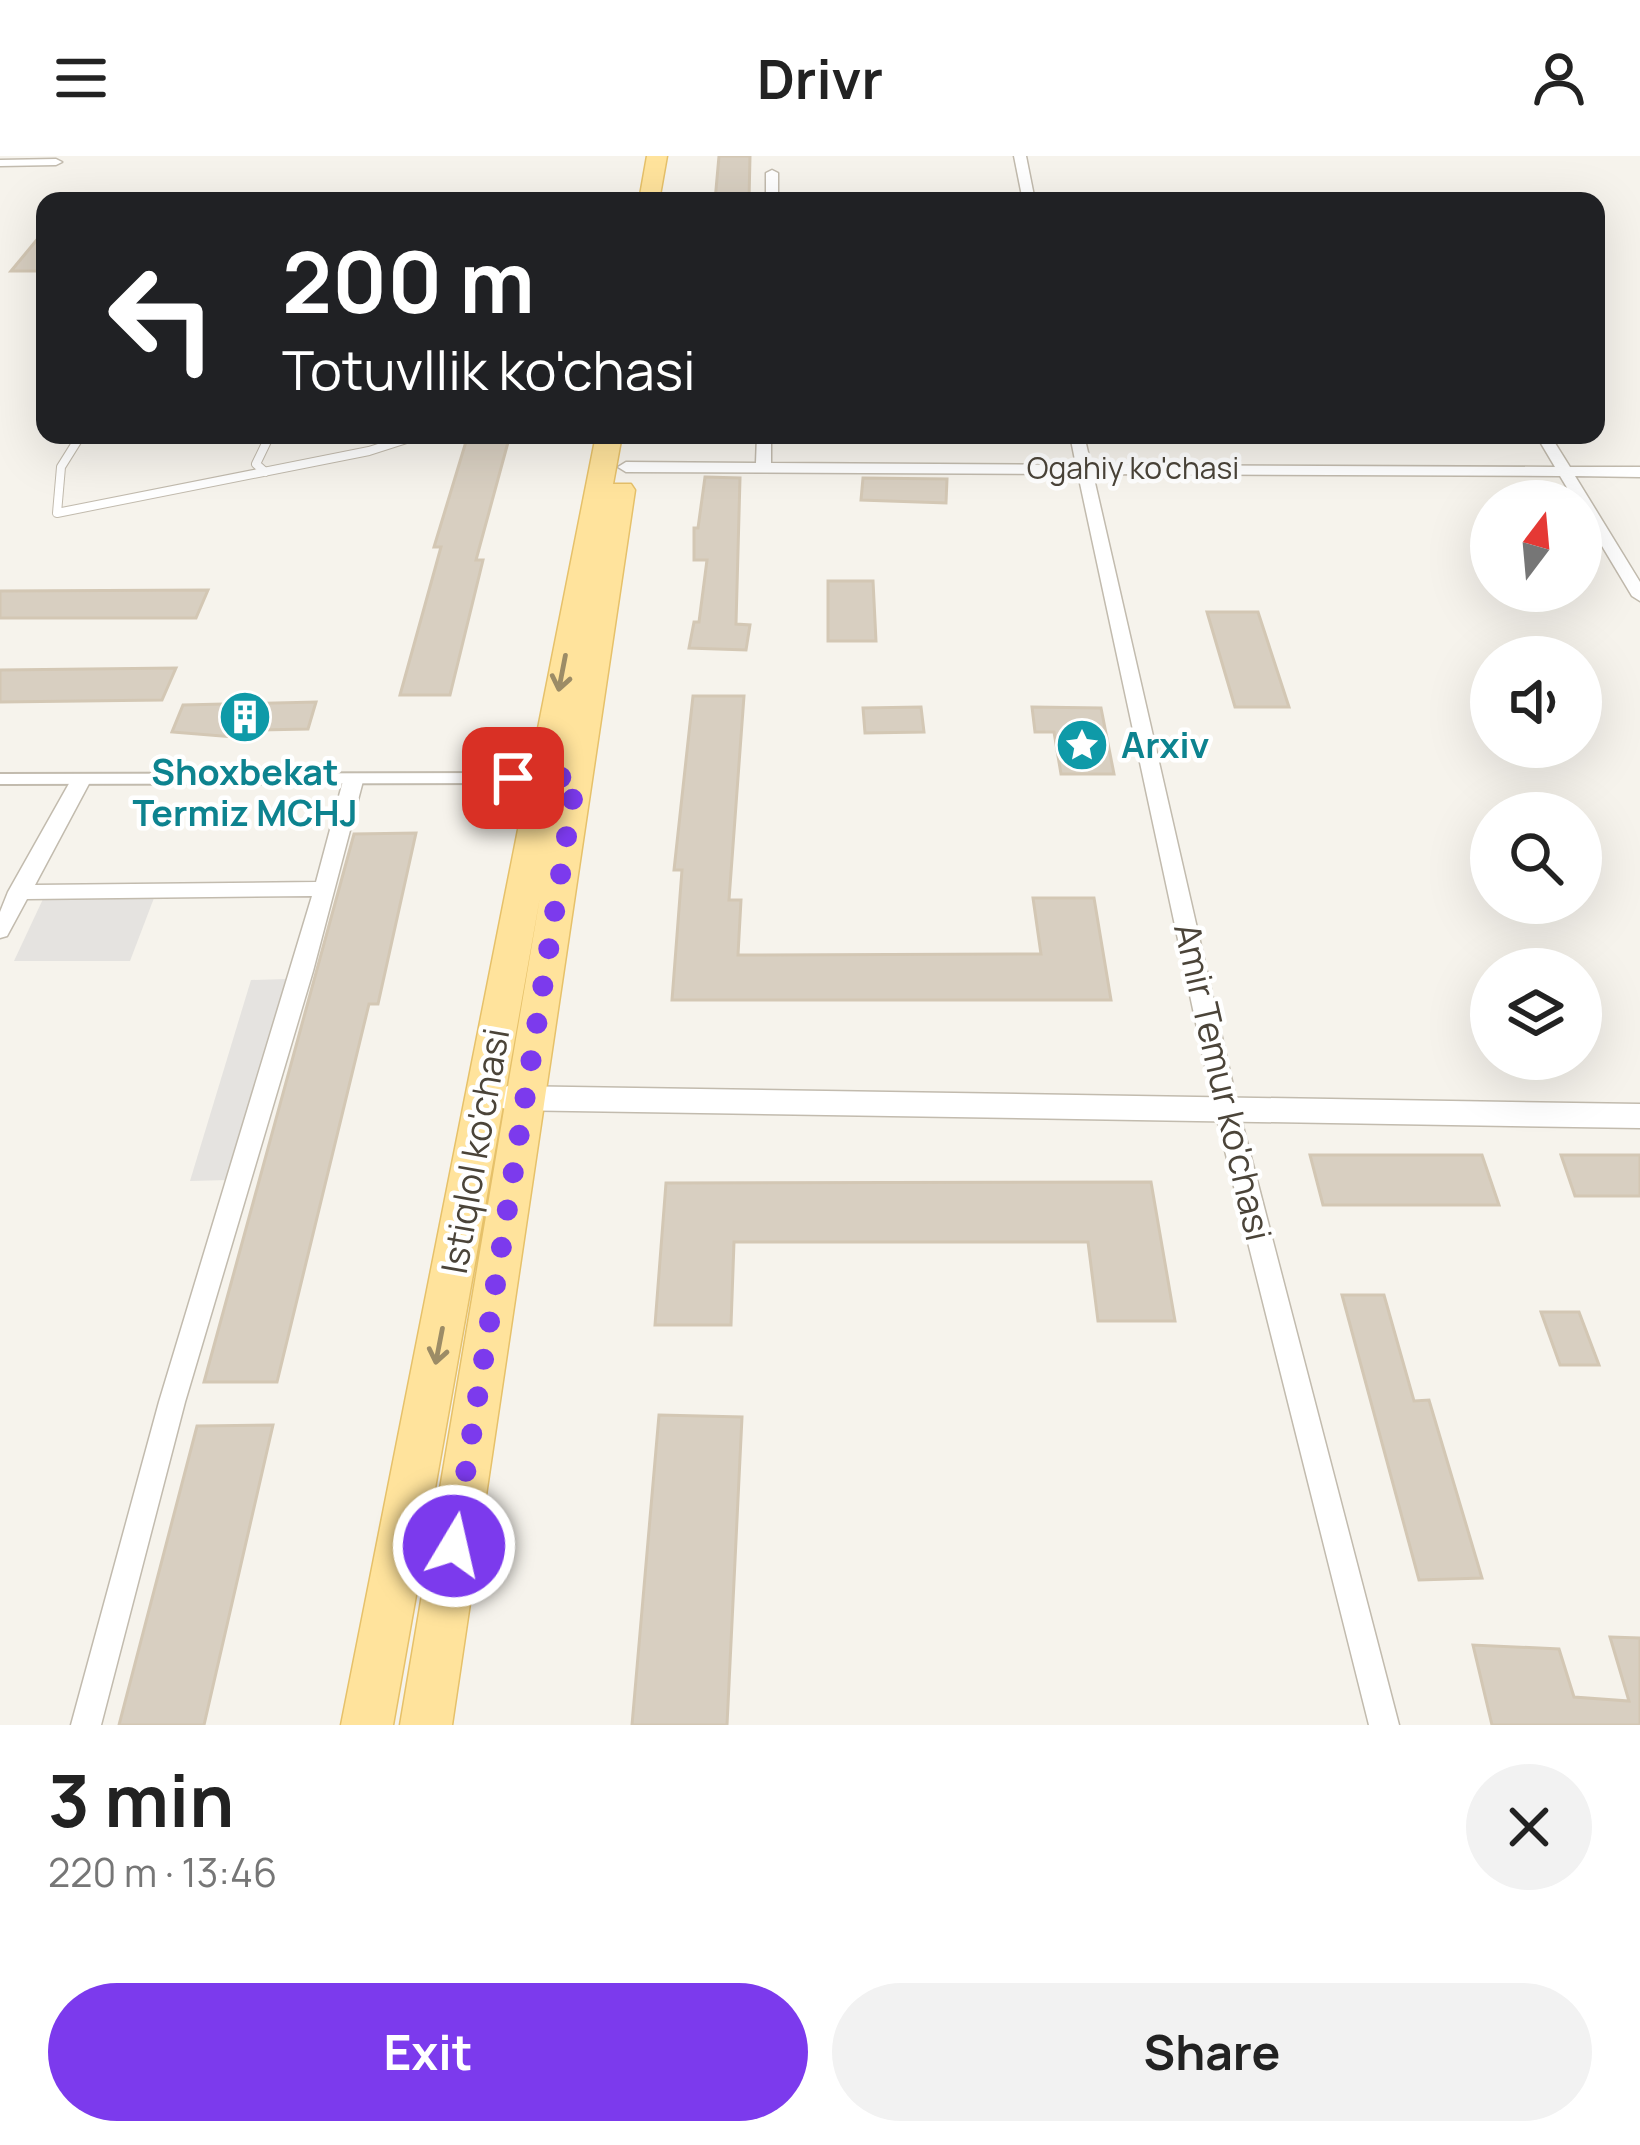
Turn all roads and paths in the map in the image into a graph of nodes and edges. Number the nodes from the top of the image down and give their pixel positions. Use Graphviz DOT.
graph roads {
  1 [pos="657,156"];
  2 [pos="672,156"];
  3 [pos="1020,156"];
  4 [pos="56,162"];
  5 [pos="0,163"];
  6 [pos="772,173"];
  7 [pos="651,192"];
  8 [pos="666,192"];
  9 [pos="772,192"];
  10 [pos="1027,192"];
  11 [pos="75,444"];
  12 [pos="266,444"];
  13 [pos="392,444"];
  14 [pos="764,444"];
  15 [pos="1079,444"];
  16 [pos="1548,444"];
  17 [pos="622,446"];
  18 [pos="763,466"];
  19 [pos="1084,469"];
  20 [pos="265,472"];
  21 [pos="1564,472"];
  22 [pos="1640,472"];
  23 [pos="1640,596"];
  24 [pos="559,778"];
  25 [pos="0,779"];
  26 [pos="81,781"];
  27 [pos="353,781"];
  28 [pos="324,889"];
  29 [pos="18,892"];
  30 [pos="0,931"];
  31 [pos="506,1098"];
  32 [pos="1226,1107"];
  33 [pos="1640,1116"];
  34 [pos="86,1725"];
  35 [pos="367,1725"];
  36 [pos="426,1725"];
  37 [pos="1384,1725"];
  1 -- 7 [label="main road"];
  2 -- 8 [label="main road"];
  3 -- 10 [label="street"];
  4 -- 5 [label="street"];
  6 -- 9 [label="street"];
  11 -- 20 [label="lane"];
  12 -- 20 [label="lane"];
  13 -- 20 [label="lane"];
  14 -- 18 [label="street"];
  15 -- 19 [label="street, Amir Temur ko'chasi"];
  16 -- 21 [label="street"];
  17 -- 18 [label="street, Ogahiy ko'chasi"];
  17 -- 24 [label="main road, Istiqlol ko'chasi"];
  18 -- 19 [label="street, Ogahiy ko'chasi"];
  19 -- 21 [label="street, Ogahiy ko'chasi"];
  19 -- 32 [label="street, Amir Temur ko'chasi"];
  21 -- 22 [label="street, Ogahiy ko'chasi"];
  21 -- 23 [label="street"];
  24 -- 27 [label="lane"];
  24 -- 31 [label="main road, Istiqlol ko'chasi"];
  25 -- 26 [label="lane"];
  26 -- 27 [label="lane"];
  26 -- 29 [label="street"];
  27 -- 28 [label="street"];
  28 -- 29 [label="street"];
  28 -- 34 [label="street"];
  29 -- 30 [label="street"];
  31 -- 32 [label="street"];
  31 -- 35 [label="main road, Istiqlol ko'chasi, one-way"];
  31 -- 36 [label="main road, Istiqlol ko'chasi"];
  32 -- 33 [label="street"];
  32 -- 37 [label="street, Amir Temur ko'chasi"];
}
